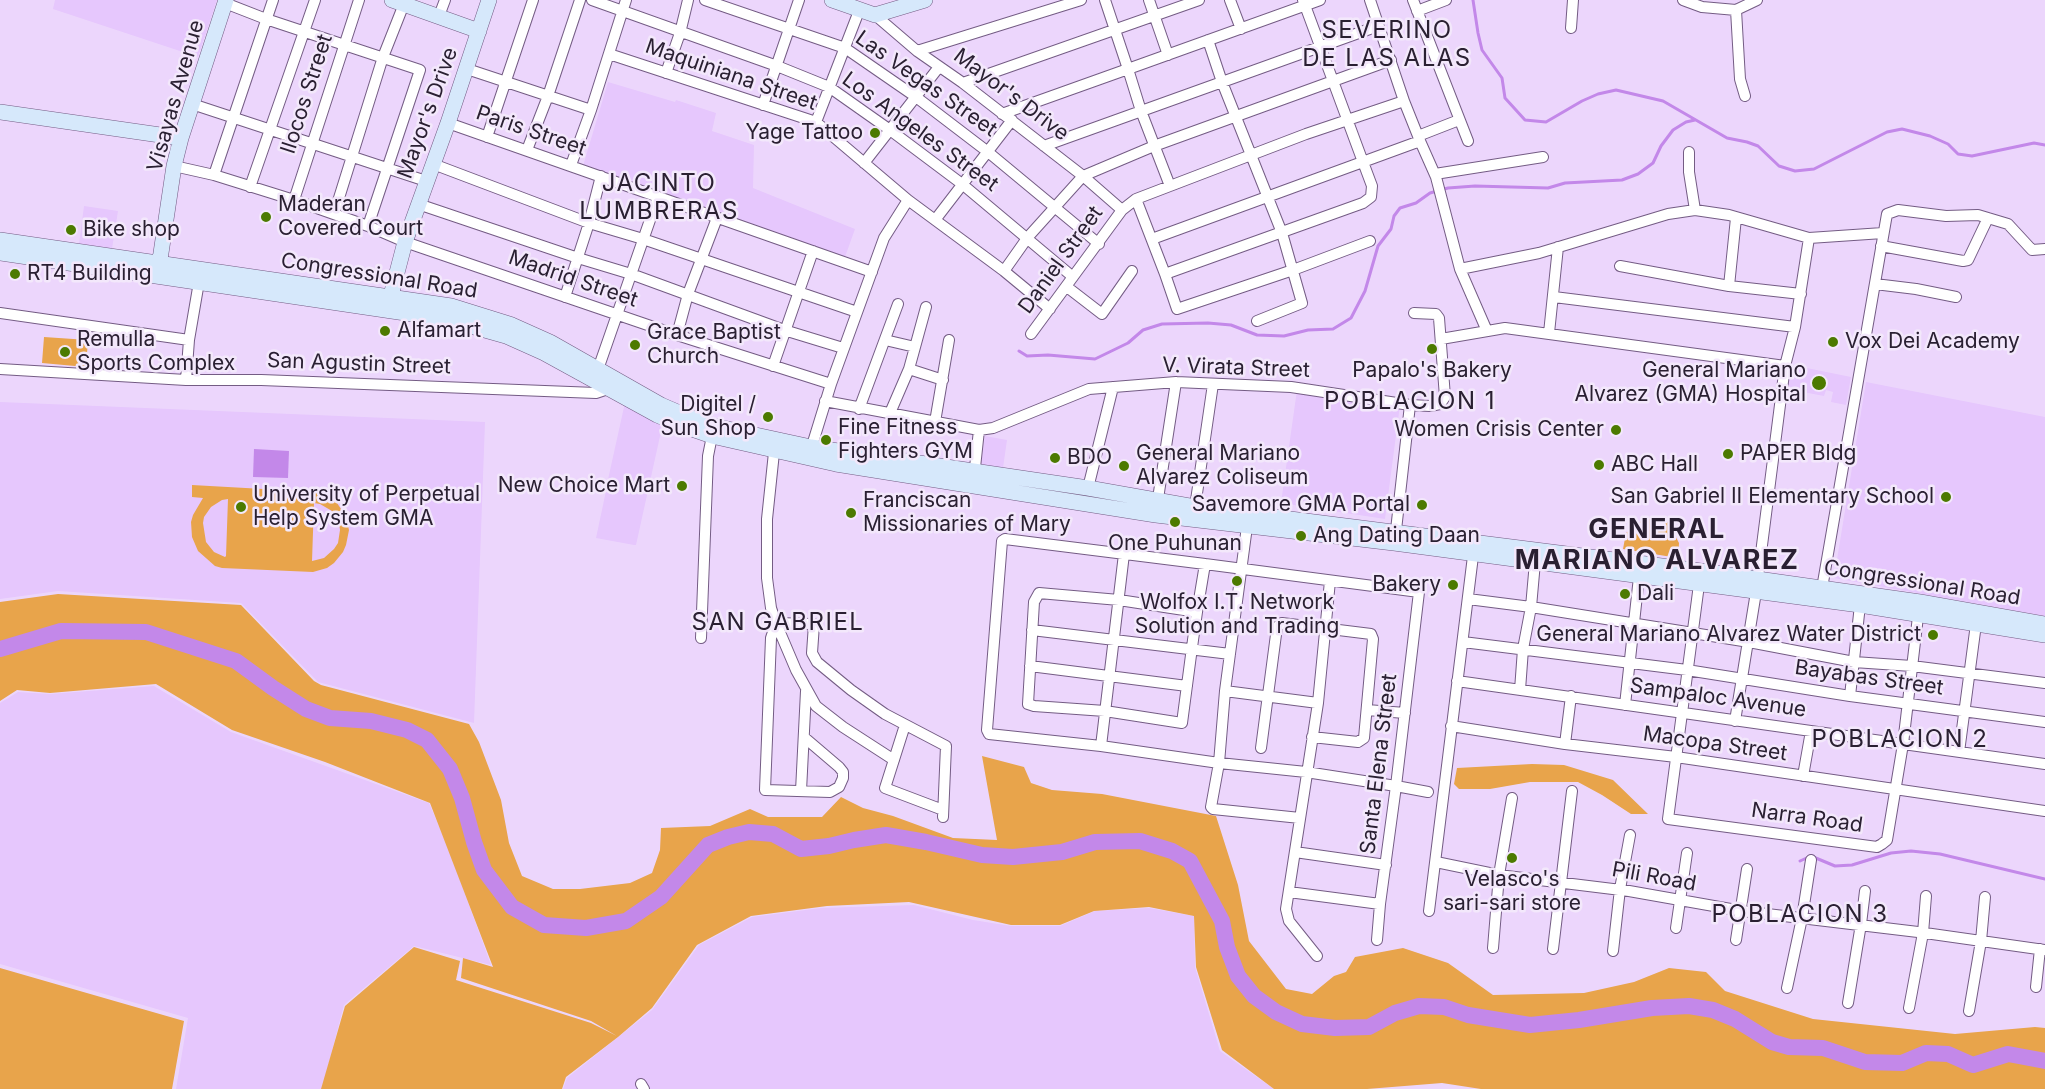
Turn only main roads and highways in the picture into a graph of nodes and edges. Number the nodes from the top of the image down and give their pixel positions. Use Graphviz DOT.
graph roads {
  1 [pos="489,0"];
  2 [pos="832,0"];
  3 [pos="925,0"];
  4 [pos="226,2"];
  5 [pos="398,2"];
  6 [pos="479,31"];
  7 [pos="0,112"];
  8 [pos="182,138"];
  9 [pos="0,240"];
  10 [pos="0,253"];
  11 [pos="158,269"];
  12 [pos="389,303"];
  13 [pos="596,375"];
  14 [pos="774,445"];
  15 [pos="973,479"];
  16 [pos="1157,507"];
  17 [pos="1248,519"];
  18 [pos="1474,548"];
  19 [pos="1573,561"];
  20 [pos="1700,578"];
  21 [pos="1821,595"];
  22 [pos="1919,608"];
  23 [pos="2045,624"];
  24 [pos="2045,635"];
  1 -- 6 [label="main road, Mayor's Drive"];
  2 -- 3 [label="main road, Mayor's Drive"];
  4 -- 8 [label="main road, Visayas Avenue"];
  5 -- 6 [label="main road"];
  6 -- 12 [label="main road, Mayor's Drive"];
  7 -- 8 [label="main road"];
  8 -- 11 [label="main road, Visayas Avenue"];
  9 -- 11 [label="main road, Congressional Road"];
  10 -- 11 [label="main road, Congressional Road"];
  11 -- 12 [label="main road, Congressional Road"];
  11 -- 12 [label="main road, Congressional Road"];
  12 -- 13 [label="main road, Congressional Road"];
  13 -- 14 [label="main road, Congressional Road"];
  13 -- 14 [label="main road, Congressional Road"];
  14 -- 15 [label="main road, Congressional Road"];
  15 -- 16 [label="main road, Congressional Road"];
  15 -- 16 [label="main road, Congressional Road"];
  16 -- 17 [label="main road, Congressional Road"];
  16 -- 17 [label="main road, Congressional Road"];
  17 -- 18 [label="main road, Congressional Road"];
  18 -- 19 [label="main road, Congressional Road"];
  18 -- 19 [label="main road, Congressional Road"];
  19 -- 20 [label="main road, Congressional Road"];
  19 -- 20 [label="main road, Congressional Road"];
  20 -- 21 [label="main road, Congressional Road"];
  21 -- 22 [label="main road, Congressional Road"];
  21 -- 22 [label="main road, Congressional Road"];
  22 -- 23 [label="main road, Congressional Road"];
  22 -- 24 [label="main road, Congressional Road"];
}
